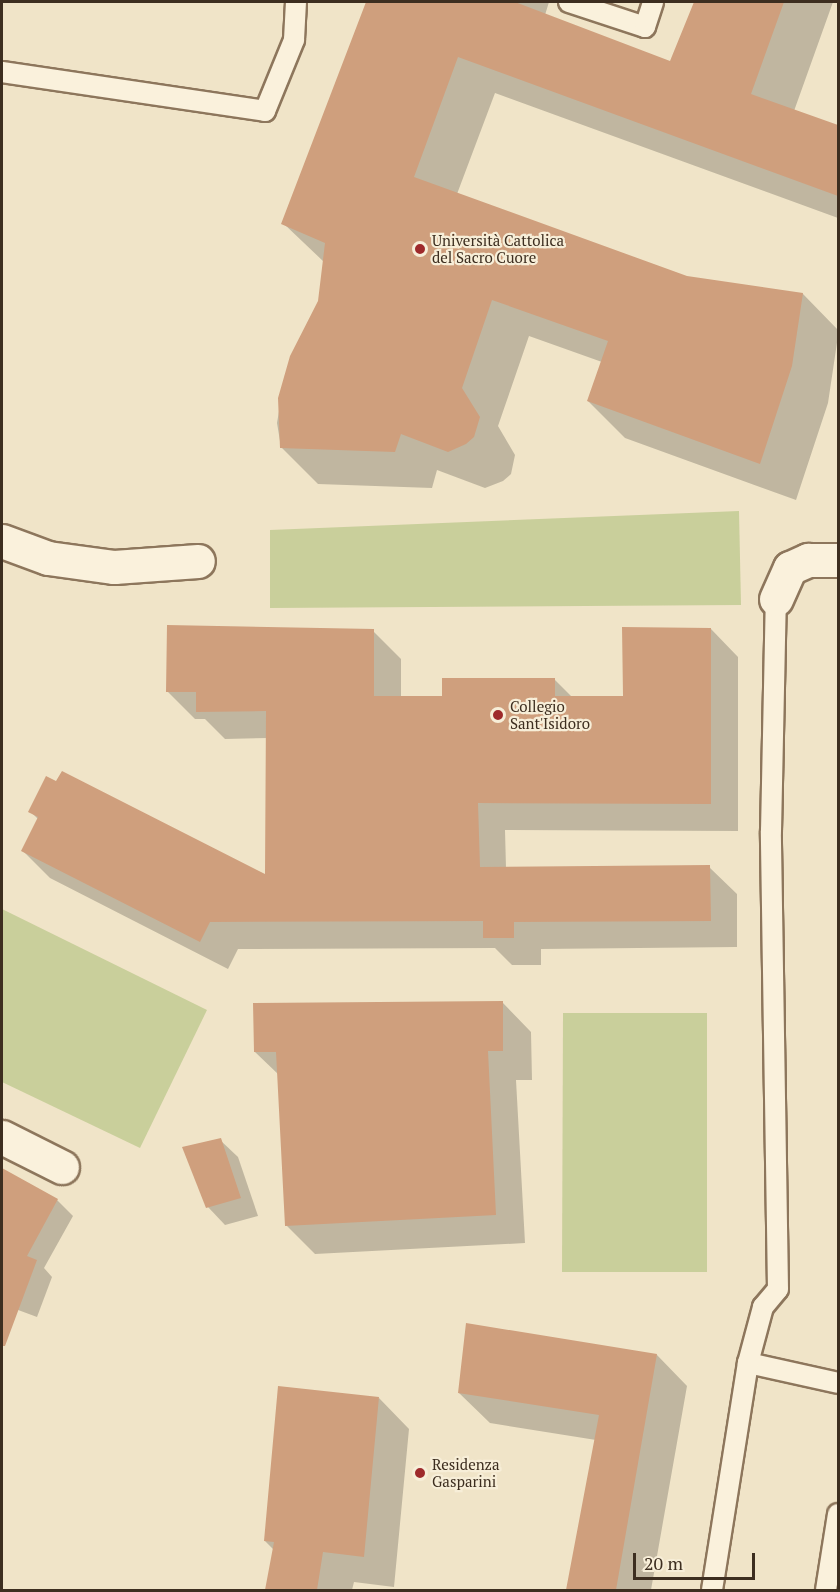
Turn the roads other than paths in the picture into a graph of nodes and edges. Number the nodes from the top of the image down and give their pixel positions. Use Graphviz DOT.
graph roads {
  1 [pos="296,2"];
  2 [pos="569,2"];
  3 [pos="653,2"];
  4 [pos="2,72"];
  5 [pos="2,541"];
  6 [pos="838,560"];
  7 [pos="198,561"];
  8 [pos="776,599"];
  9 [pos="2,1137"];
  10 [pos="62,1167"];
  11 [pos="748,1363"];
  12 [pos="838,1383"];
  13 [pos="838,1514"];
  14 [pos="712,1590"];
  15 [pos="826,1590"];
  1 -- 4 [label="lane"];
  2 -- 3 [label="lane"];
  5 -- 7 [label="street"];
  6 -- 8 [label="street"];
  8 -- 11 [label="lane"];
  9 -- 10 [label="street"];
  11 -- 12 [label="lane"];
  11 -- 14 [label="lane"];
  13 -- 15 [label="lane"];
}
